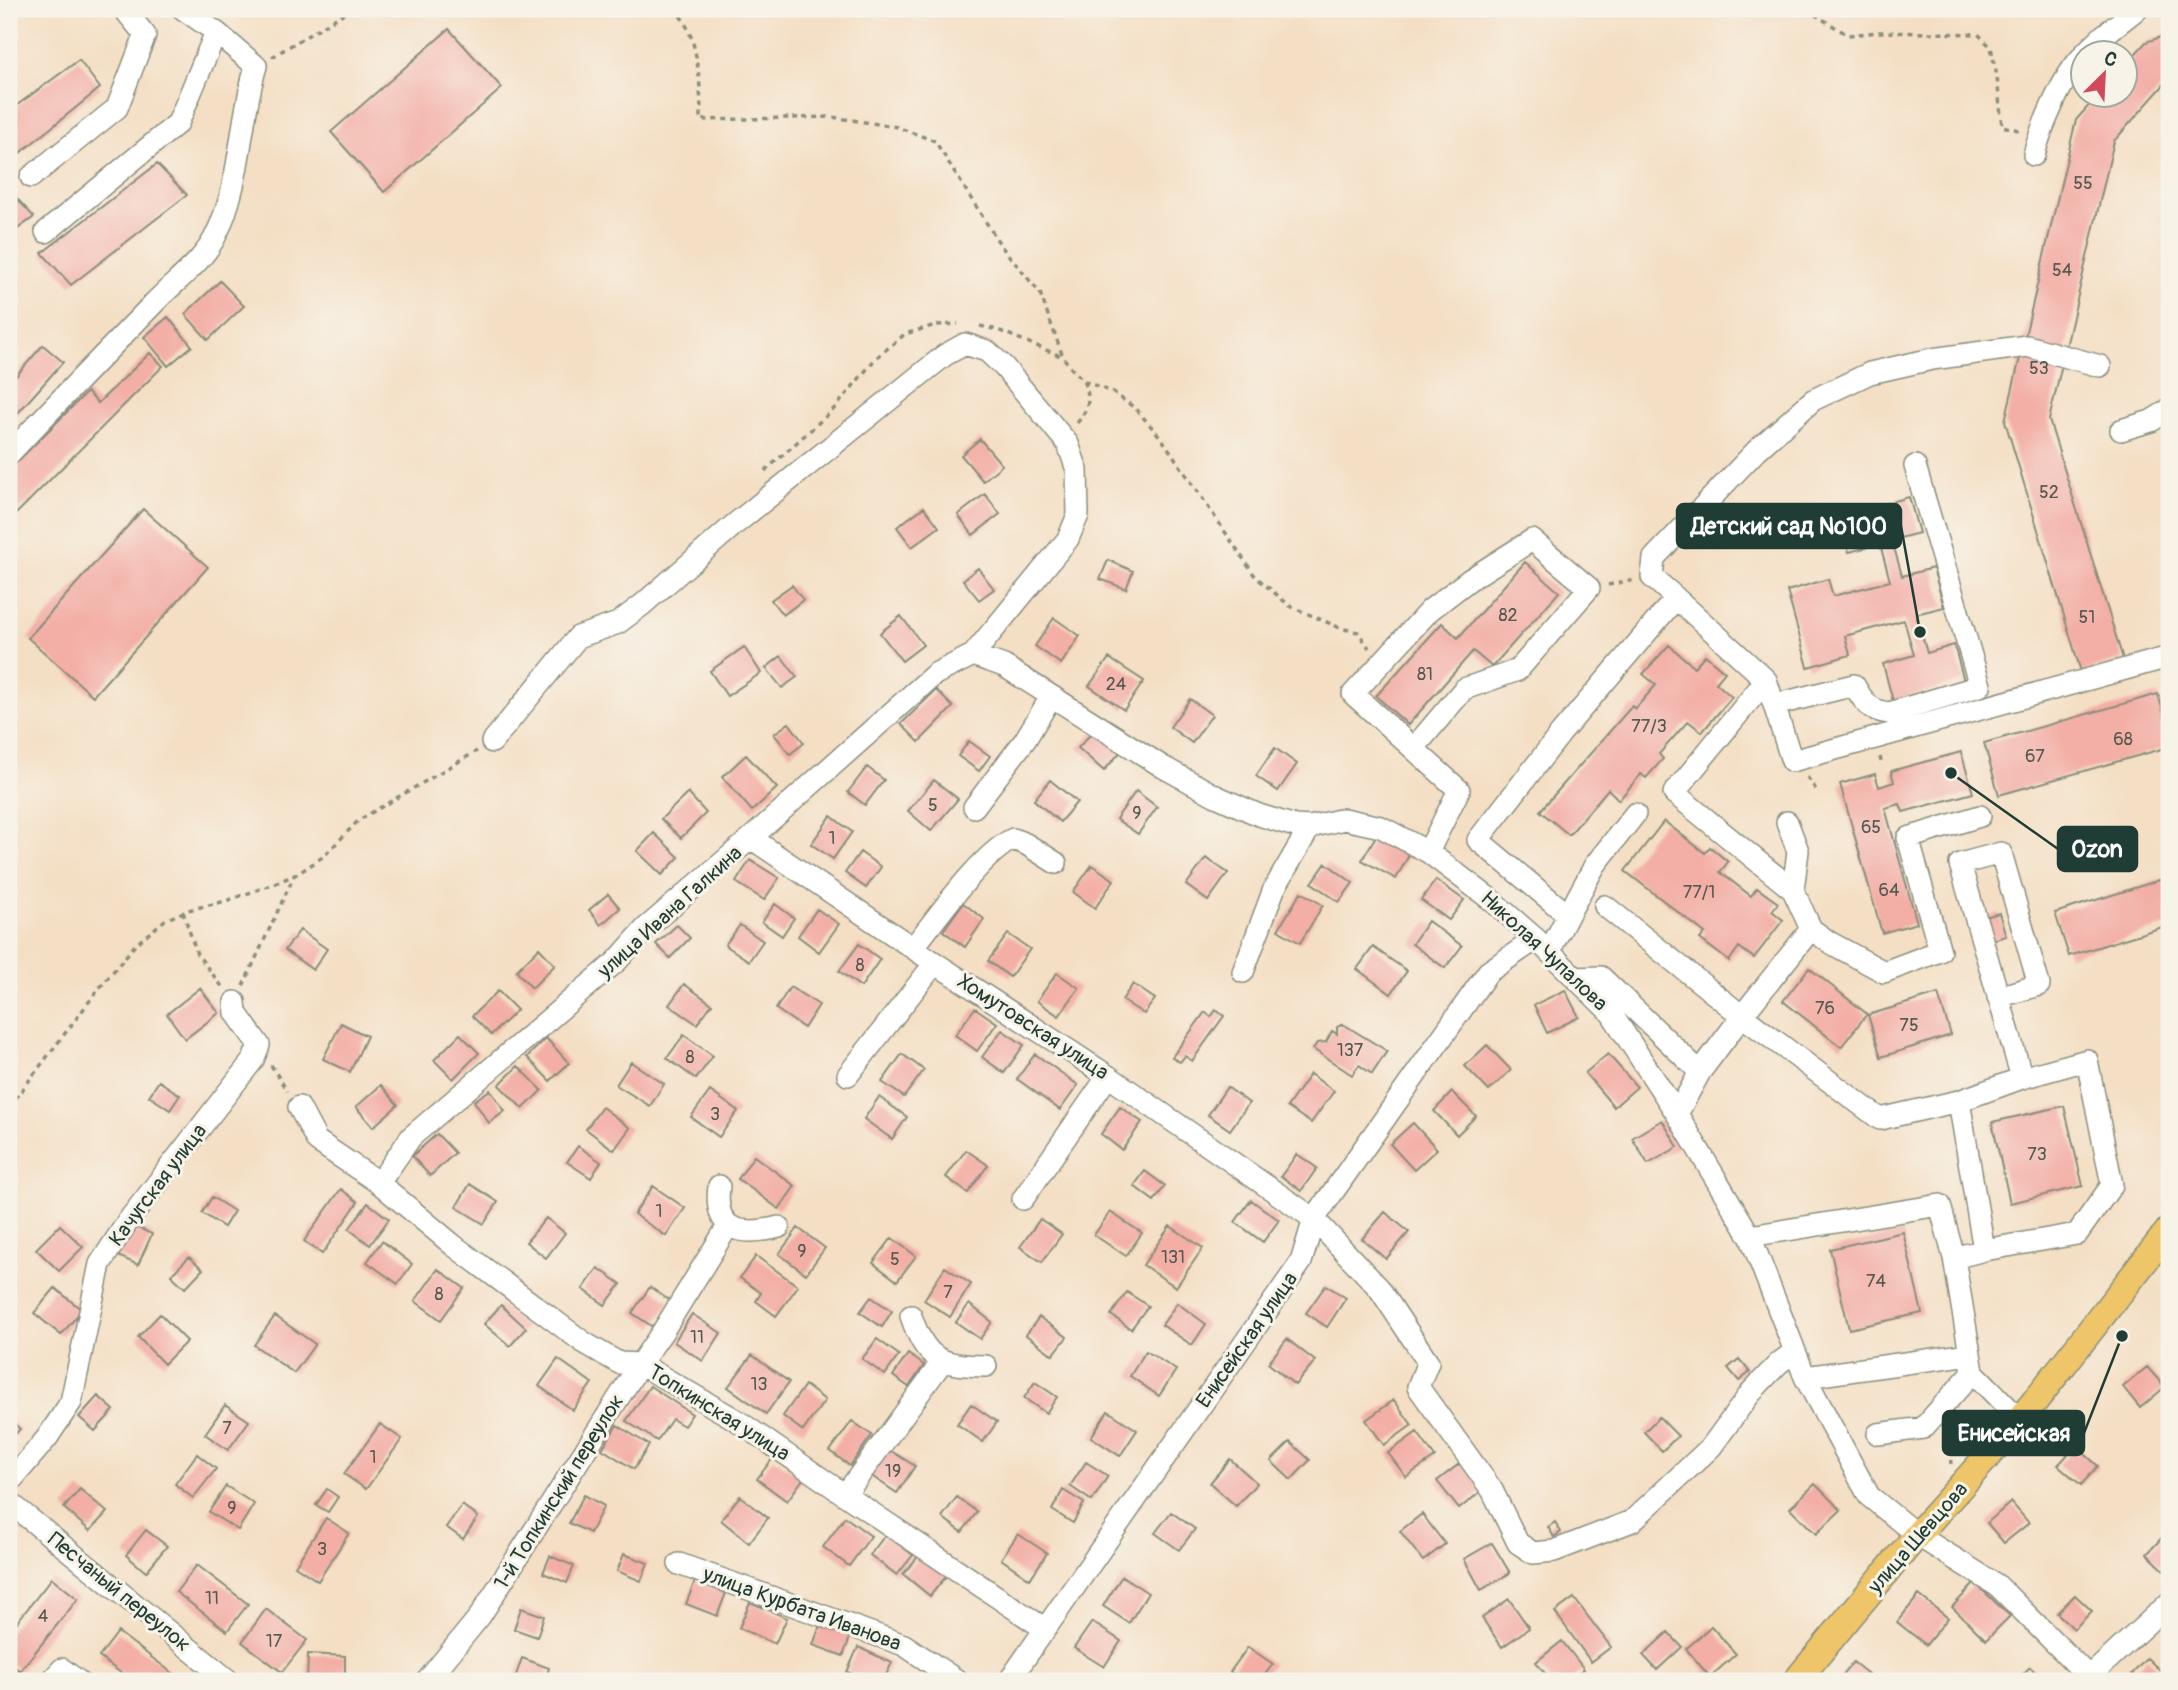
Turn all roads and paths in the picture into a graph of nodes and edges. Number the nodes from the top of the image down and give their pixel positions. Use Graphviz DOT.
graph roads {
  1 [pos="124,9"];
  2 [pos="183,9"];
  3 [pos="351,9"];
  4 [pos="673,9"];
  5 [pos="1806,9"];
  6 [pos="2137,9"];
  7 [pos="216,32"];
  8 [pos="2101,38"];
  9 [pos="257,66"];
  10 [pos="2070,73"];
  11 [pos="2036,145"];
  12 [pos="31,177"];
  13 [pos="46,232"];
  14 [pos="2100,366"];
  15 [pos="1084,381"];
  16 [pos="2169,410"];
  17 [pos="2121,430"];
  18 [pos="1068,444"];
  19 [pos="9,453"];
  20 [pos="1915,466"];
  21 [pos="1652,577"];
  22 [pos="1589,588"];
  23 [pos="1676,598"];
  24 [pos="973,655"];
  25 [pos="2169,657"];
  26 [pos="1376,667"];
  27 [pos="1766,680"];
  28 [pos="1051,697"];
  29 [pos="1774,705"];
  30 [pos="492,742"];
  31 [pos="1414,748"];
  32 [pos="974,807"];
  33 [pos="1635,814"];
  34 [pos="1980,816"];
  35 [pos="1787,822"];
  36 [pos="1310,827"];
  37 [pos="751,838"];
  38 [pos="1428,852"];
  39 [pos="1056,863"];
  40 [pos="294,876"];
  41 [pos="1793,890"];
  42 [pos="1605,906"];
  43 [pos="183,912"];
  44 [pos="1568,915"];
  45 [pos="1811,929"];
  46 [pos="1542,946"];
  47 [pos="913,948"];
  48 [pos="935,963"];
  49 [pos="1243,972"];
  50 [pos="1575,978"];
  51 [pos="1998,997"];
  52 [pos="235,1002"];
  53 [pos="1742,1016"];
  54 [pos="259,1045"];
  55 [pos="1700,1072"];
  56 [pos="848,1075"];
  57 [pos="1108,1076"];
  58 [pos="2022,1078"];
  59 [pos="1959,1101"];
  60 [pos="9,1107"];
  61 [pos="299,1107"];
  62 [pos="1677,1114"];
  63 [pos="379,1183"];
  64 [pos="719,1186"];
  65 [pos="1023,1199"];
  66 [pos="1314,1219"];
  67 [pos="728,1226"];
  68 [pos="779,1227"];
  69 [pos="2169,1230"];
  70 [pos="1750,1237"];
  71 [pos="1984,1250"];
  72 [pos="1954,1258"];
  73 [pos="911,1316"];
  74 [pos="1794,1352"];
  75 [pos="943,1362"];
  76 [pos="1972,1363"];
  77 [pos="640,1364"];
  78 [pos="986,1366"];
  79 [pos="1805,1377"];
  80 [pos="1945,1404"];
  81 [pos="2021,1420"];
  82 [pos="1878,1434"];
  83 [pos="1952,1473"];
  84 [pos="9,1483"];
  85 [pos="845,1496"];
  86 [pos="9,1503"];
  87 [pos="1917,1535"];
  88 [pos="679,1564"];
  89 [pos="2169,1603"];
  90 [pos="1045,1629"];
  91 [pos="2087,1679"];
  92 [pos="51,1681"];
  93 [pos="78,1681"];
  94 [pos="229,1681"];
  95 [pos="428,1681"];
  96 [pos="958,1681"];
  97 [pos="1009,1681"];
  98 [pos="1796,1681"];
  1 -- 12 [label="street"];
  2 -- 7 [label="street"];
  3 -- 9 [label="path"];
  4 -- 15 [label="path"];
  5 -- 11 [label="path"];
  6 -- 8 [label="street"];
  7 -- 9 [label="street"];
  7 -- 13 [label="street"];
  9 -- 19 [label="street"];
  10 -- 11 [label="street"];
  14 -- 21 [label="street"];
  15 -- 18 [label="path"];
  15 -- 26 [label="path"];
  16 -- 17 [label="street"];
  18 -- 24 [label="street"];
  18 -- 30 [label="street"];
  20 -- 29 [label="street"];
  21 -- 22 [label="path"];
  21 -- 23 [label="street"];
  22 -- 26 [label="street"];
  22 -- 31 [label="street"];
  23 -- 27 [label="street"];
  23 -- 44 [label="street"];
  24 -- 28 [label="street, Николая Чупалова"];
  24 -- 37 [label="street, улица Ивана Галкина"];
  25 -- 29 [label="street"];
  26 -- 31 [label="street"];
  27 -- 29 [label="street"];
  27 -- 41 [label="street"];
  28 -- 32 [label="street"];
  28 -- 36 [label="street, Николая Чупалова"];
  30 -- 40 [label="path"];
  31 -- 38 [label="street"];
  33 -- 44 [label="street"];
  34 -- 45 [label="street"];
  35 -- 41 [label="street"];
  36 -- 38 [label="street, Николая Чупалова"];
  36 -- 49 [label="street"];
  37 -- 47 [label="street, Хомутовская улица"];
  37 -- 63 [label="street, улица Ивана Галкина"];
  38 -- 46 [label="street, Николая Чупалова"];
  39 -- 47 [label="street"];
  40 -- 43 [label="path"];
  40 -- 52 [label="path"];
  41 -- 45 [label="street"];
  42 -- 53 [label="street"];
  43 -- 52 [label="path"];
  43 -- 60 [label="path"];
  44 -- 46 [label="street"];
  45 -- 53 [label="street"];
  46 -- 50 [label="street, Николая Чупалова"];
  46 -- 66 [label="street, Енисейская улица"];
  47 -- 48 [label="street, Хомутовская улица"];
  48 -- 56 [label="street"];
  48 -- 57 [label="street, Хомутовская улица"];
  50 -- 55 [label="street"];
  50 -- 62 [label="street, Николая Чупалова"];
  51 -- 51 [label="street"];
  51 -- 58 [label="street"];
  52 -- 54 [label="street"];
  53 -- 55 [label="street"];
  53 -- 59 [label="street"];
  54 -- 61 [label="path"];
  54 -- 84 [label="street, Качугская улица"];
  55 -- 62 [label="street"];
  57 -- 65 [label="street"];
  57 -- 66 [label="street, Хомутовская улица"];
  58 -- 59 [label="street"];
  58 -- 71 [label="street"];
  59 -- 71 [label="street"];
  61 -- 63 [label="street, Топкинская улица"];
  62 -- 70 [label="street, Николая Чупалова"];
  63 -- 77 [label="street, Топкинская улица"];
  64 -- 67 [label="street"];
  66 -- 74 [label="street, Хомутовская улица"];
  66 -- 90 [label="street, Енисейская улица"];
  67 -- 68 [label="street"];
  67 -- 77 [label="street, 1-й Топкинский переулок"];
  69 -- 81 [label="main road, улица Шевцова"];
  70 -- 72 [label="street"];
  70 -- 74 [label="street, Николая Чупалова"];
  71 -- 72 [label="street"];
  72 -- 76 [label="street"];
  73 -- 75 [label="street"];
  74 -- 79 [label="street, Николая Чупалова"];
  75 -- 78 [label="street"];
  75 -- 85 [label="street"];
  76 -- 79 [label="street"];
  76 -- 80 [label="street"];
  76 -- 81 [label="street"];
  77 -- 85 [label="street, Топкинская улица"];
  77 -- 95 [label="street, 1-й Топкинский переулок"];
  79 -- 87 [label="street, Николая Чупалова"];
  80 -- 82 [label="street"];
  80 -- 83 [label="path"];
  81 -- 87 [label="main road, улица Шевцова"];
  85 -- 90 [label="street, Топкинская улица"];
  86 -- 94 [label="street, Песчаный переулок"];
  87 -- 91 [label="street, Николая Чупалова"];
  87 -- 98 [label="main road, улица Шевцова"];
  88 -- 96 [label="street, улица Курбата Иванова"];
  89 -- 91 [label="street"];
  90 -- 97 [label="street, Енисейская улица"];
  92 -- 93 [label="street"];
}
